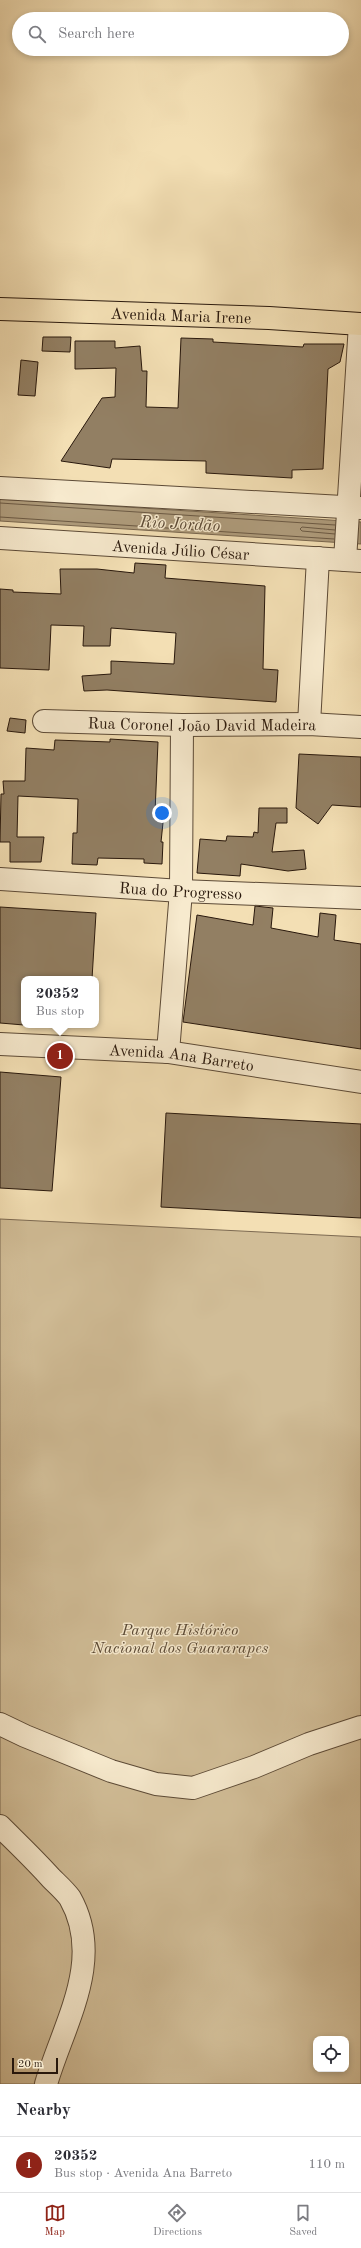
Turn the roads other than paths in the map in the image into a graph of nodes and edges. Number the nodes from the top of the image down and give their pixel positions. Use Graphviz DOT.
graph roads {
  1 [pos="0,309"];
  2 [pos="360,324"];
  3 [pos="0,488"];
  4 [pos="352,510"];
  5 [pos="0,538"];
  6 [pos="318,558"];
  7 [pos="350,558"];
  8 [pos="44,721"];
  9 [pos="182,724"];
  10 [pos="309,724"];
  11 [pos="361,727"];
  12 [pos="0,879"];
  13 [pos="181,891"];
  14 [pos="361,898"];
  15 [pos="0,1044"];
  16 [pos="168,1052"];
  17 [pos="361,1082"];
  18 [pos="0,1724"];
  19 [pos="361,1727"];
  20 [pos="0,1826"];
  21 [pos="46,2084"];
  1 -- 2 [label="main road, Avenida Maria Irene"];
  2 -- 4 [label="street"];
  3 -- 4 [label="street"];
  4 -- 7 [label="street"];
  5 -- 6 [label="street, Avenida Júlio César"];
  6 -- 7 [label="street, Avenida Júlio César"];
  6 -- 10 [label="street"];
  8 -- 9 [label="street, Rua Coronel João David Madeira"];
  9 -- 10 [label="street, Rua Coronel João David Madeira"];
  9 -- 13 [label="street"];
  10 -- 11 [label="street, Rua Coronel João David Madeira"];
  12 -- 13 [label="street, Rua do Progresso"];
  13 -- 14 [label="street, Rua do Progresso"];
  13 -- 16 [label="street"];
  15 -- 16 [label="street, Avenida Ana Barreto"];
  16 -- 17 [label="street, Avenida Ana Barreto"];
  18 -- 19 [label="street"];
  20 -- 21 [label="street"];
}
